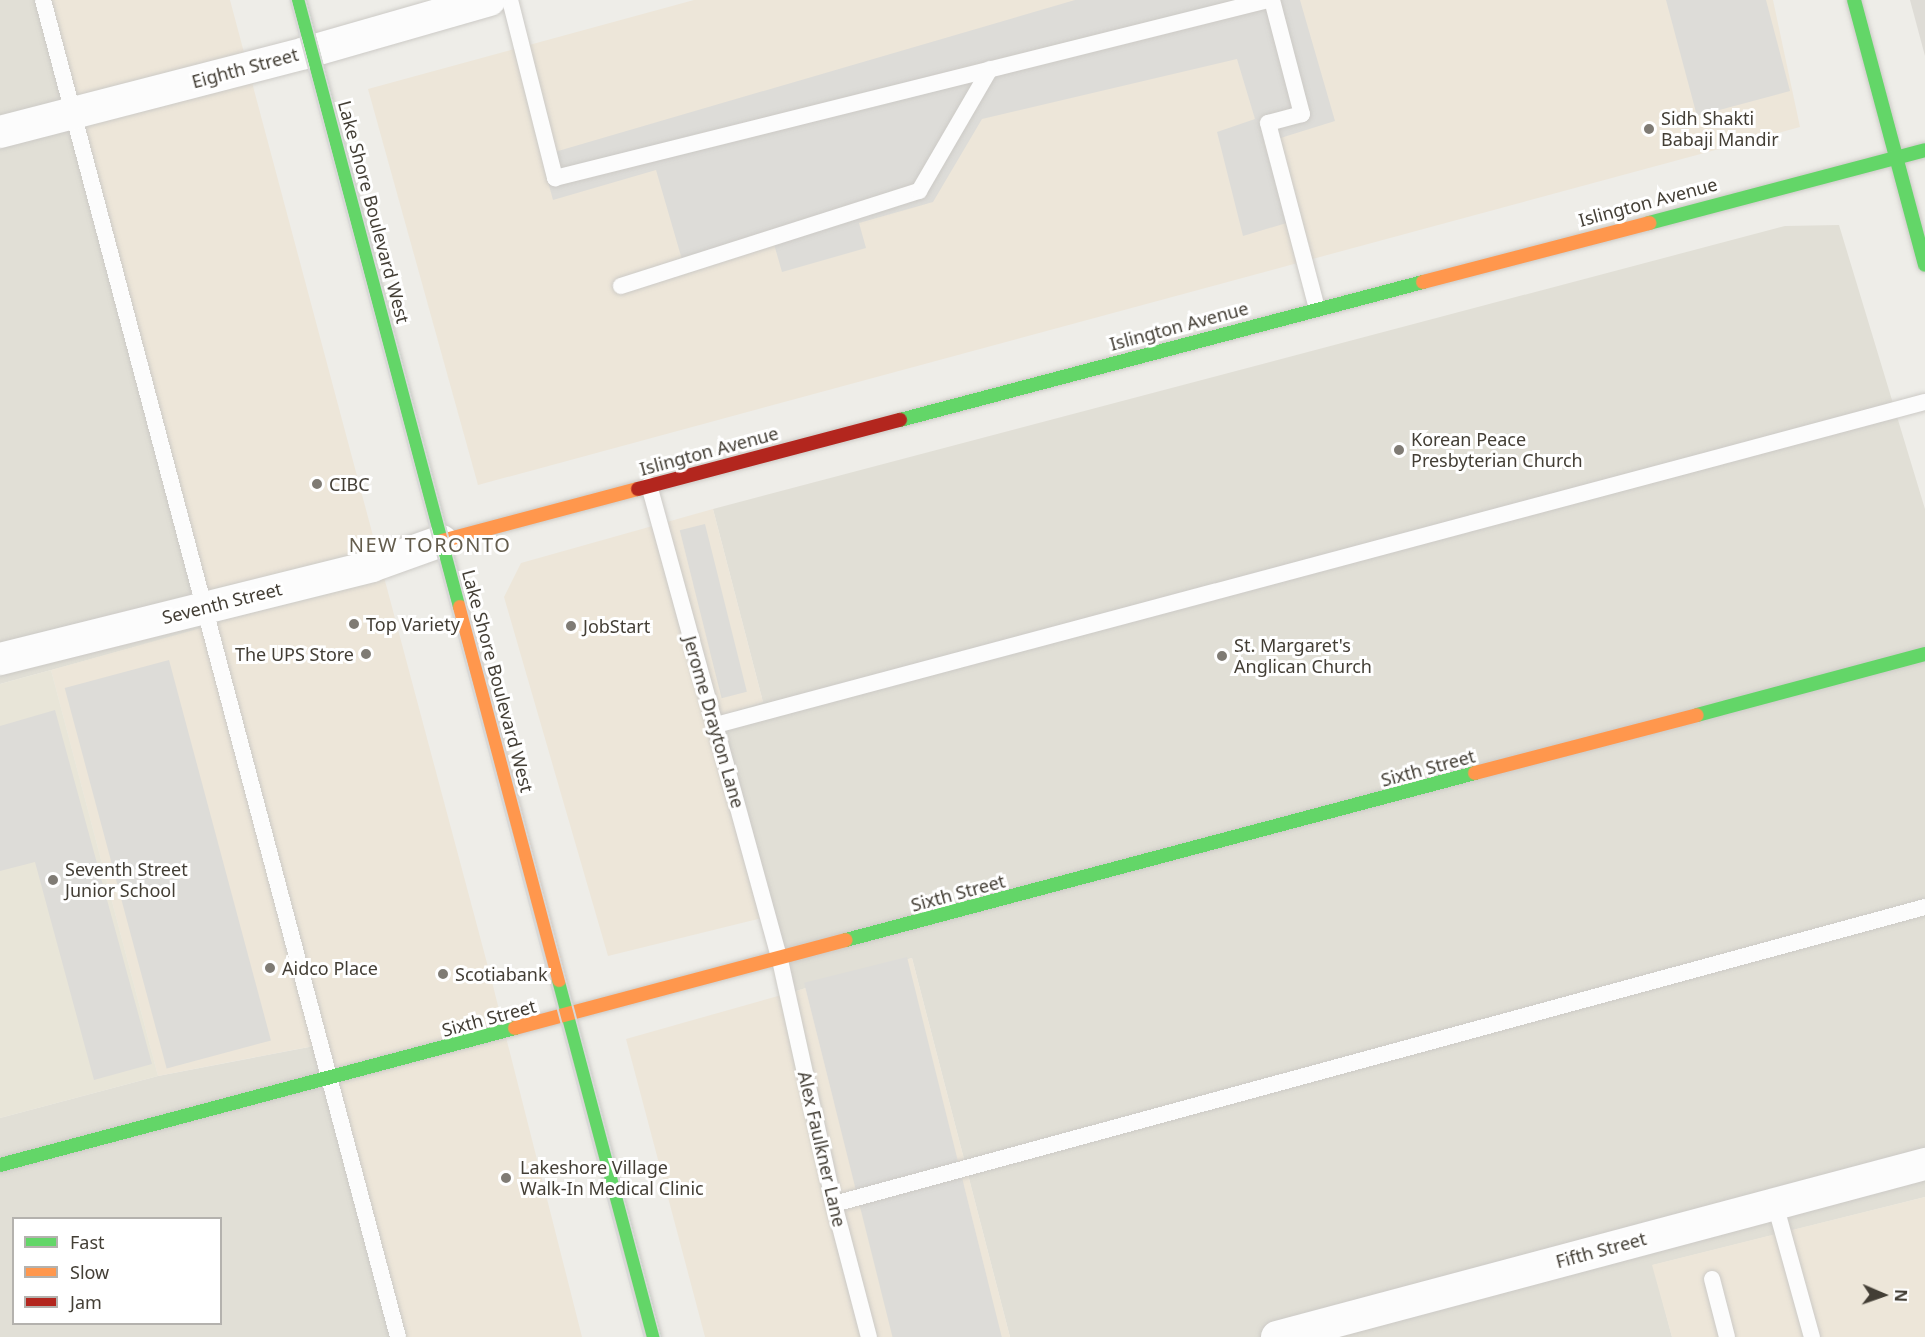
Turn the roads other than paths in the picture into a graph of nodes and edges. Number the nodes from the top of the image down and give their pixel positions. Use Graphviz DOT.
graph roads {
  1 [pos="43,0"];
  2 [pos="299,0"];
  3 [pos="490,0"];
  4 [pos="510,0"];
  5 [pos="1268,0"];
  6 [pos="1272,0"];
  7 [pos="1854,0"];
  8 [pos="312,51"];
  9 [pos="990,69"];
  10 [pos="73,113"];
  11 [pos="0,132"];
  12 [pos="1925,150"];
  13 [pos="1896,157"];
  14 [pos="1925,265"];
  15 [pos="621,286"];
  16 [pos="1317,309"];
  17 [pos="1925,402"];
  18 [pos="649,485"];
  19 [pos="442,541"];
  20 [pos="204,607"];
  21 [pos="1925,654"];
  22 [pos="0,659"];
  23 [pos="716,725"];
  24 [pos="1925,907"];
  25 [pos="780,960"];
  26 [pos="568,1015"];
  27 [pos="328,1080"];
  28 [pos="1925,1164"];
  29 [pos="0,1165"];
  30 [pos="834,1204"];
  31 [pos="1774,1204"];
  32 [pos="1712,1279"];
  33 [pos="398,1337"];
  34 [pos="654,1337"];
  35 [pos="869,1337"];
  36 [pos="1277,1337"];
  37 [pos="1727,1337"];
  38 [pos="1812,1337"];
  1 -- 10 [label="lane"];
  2 -- 8 [label="main road, Lake Shore Boulevard West"];
  3 -- 8 [label="street, Eighth Street"];
  4 -- 9 [label="lane"];
  5 -- 9 [label="lane"];
  6 -- 16 [label="lane"];
  7 -- 13 [label="main road"];
  8 -- 10 [label="street, Eighth Street"];
  8 -- 19 [label="main road, Lake Shore Boulevard West"];
  9 -- 15 [label="lane"];
  10 -- 11 [label="street, Eighth Street"];
  10 -- 20 [label="lane"];
  12 -- 13 [label="main road, Islington Avenue"];
  13 -- 14 [label="main road"];
  13 -- 16 [label="main road, Islington Avenue"];
  16 -- 18 [label="main road, Islington Avenue"];
  17 -- 23 [label="lane"];
  18 -- 19 [label="main road, Islington Avenue"];
  18 -- 23 [label="lane, Jerome Drayton Lane"];
  19 -- 20 [label="street, Seventh Street"];
  19 -- 26 [label="main road, Lake Shore Boulevard West"];
  20 -- 22 [label="street, Seventh Street"];
  20 -- 27 [label="lane"];
  21 -- 25 [label="main road, Sixth Street"];
  23 -- 25 [label="lane, Jerome Drayton Lane"];
  24 -- 30 [label="lane"];
  25 -- 26 [label="main road, Sixth Street"];
  25 -- 30 [label="lane, Alex Faulkner Lane"];
  26 -- 27 [label="main road, Sixth Street"];
  26 -- 34 [label="main road, Lake Shore Boulevard West"];
  27 -- 29 [label="main road, Sixth Street"];
  27 -- 33 [label="lane"];
  28 -- 31 [label="street, Fifth Street"];
  30 -- 35 [label="lane, Alex Faulkner Lane"];
  31 -- 36 [label="street, Fifth Street"];
  31 -- 38 [label="lane"];
  32 -- 37 [label="lane"];
}
